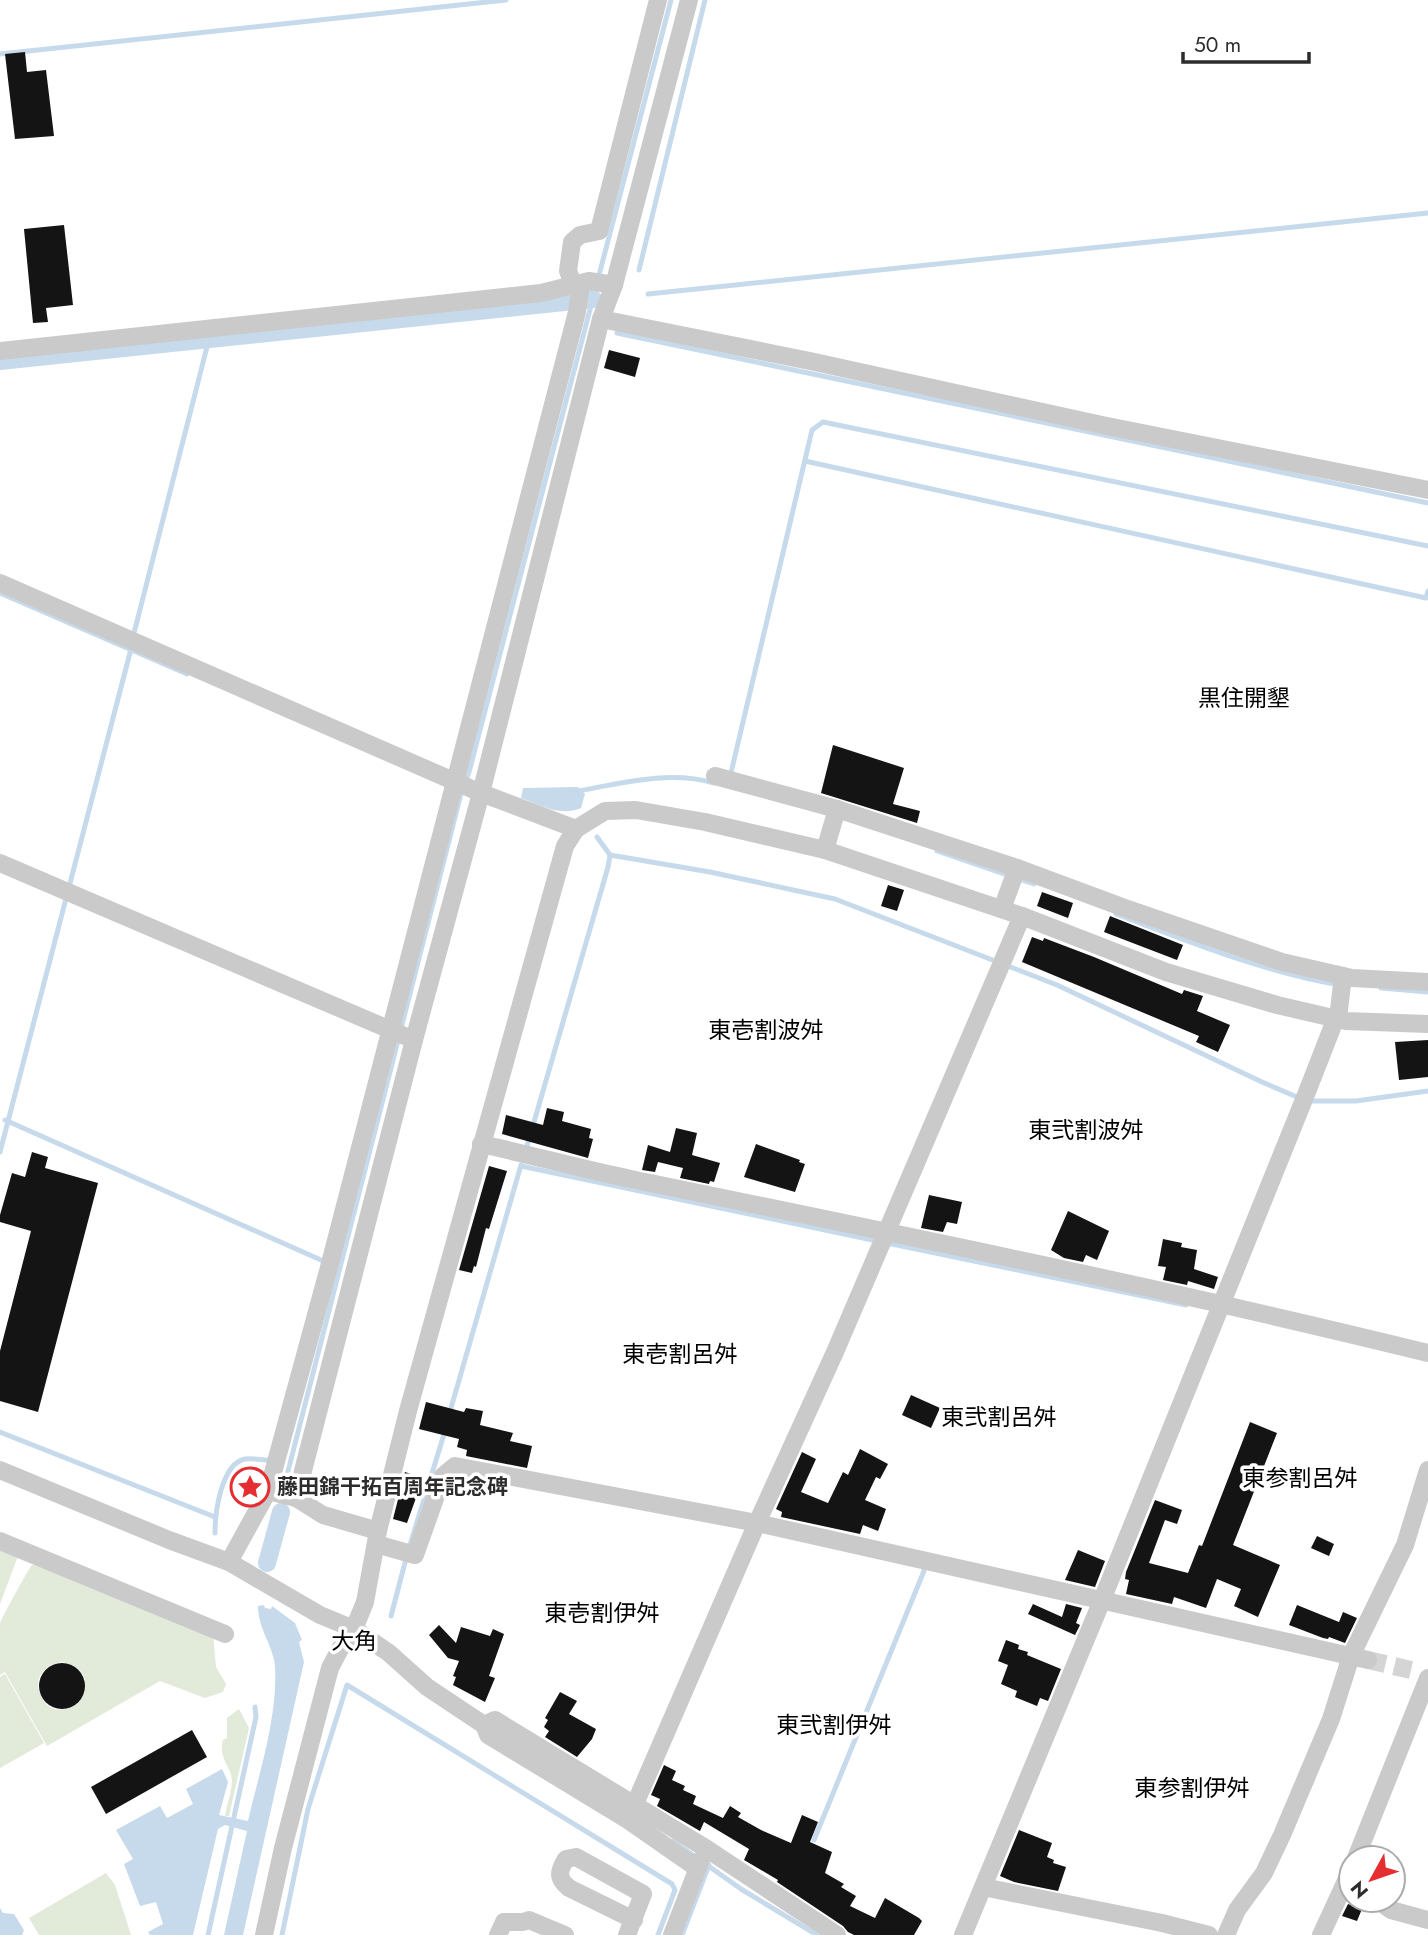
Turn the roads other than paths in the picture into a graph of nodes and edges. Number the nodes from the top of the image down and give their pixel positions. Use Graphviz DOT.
graph roads {
  1 [pos="658,0"];
  2 [pos="689,0"];
  3 [pos="588,289"];
  4 [pos="601,318"];
  5 [pos="0,351"];
  6 [pos="1428,490"];
  7 [pos="0,583"];
  8 [pos="725,778"];
  9 [pos="466,787"];
  10 [pos="835,815"];
  11 [pos="576,829"];
  12 [pos="825,850"];
  13 [pos="0,863"];
  14 [pos="1015,874"];
  15 [pos="1002,909"];
  16 [pos="1021,916"];
  17 [pos="1342,982"];
  18 [pos="1428,982"];
  19 [pos="1335,1018"];
  20 [pos="1428,1024"];
  21 [pos="397,1032"];
  22 [pos="481,1144"];
  23 [pos="883,1239"];
  24 [pos="1218,1307"];
  25 [pos="1428,1353"];
  26 [pos="0,1470"];
  27 [pos="1428,1470"];
  28 [pos="268,1491"];
  29 [pos="296,1498"];
  30 [pos="755,1527"];
  31 [pos="377,1537"];
  32 [pos="0,1541"];
  33 [pos="229,1562"];
  34 [pos="1100,1604"];
  35 [pos="354,1629"];
  36 [pos="225,1634"];
  37 [pos="1360,1658"];
  38 [pos="1422,1674"];
  39 [pos="484,1725"];
  40 [pos="635,1804"];
  41 [pos="1361,1844"];
  42 [pos="702,1859"];
  43 [pos="983,1886"];
  44 [pos="1337,1904"];
  45 [pos="1406,1914"];
  46 [pos="1428,1920"];
  47 [pos="630,1928"];
  48 [pos="264,1935"];
  49 [pos="498,1935"];
  50 [pos="565,1935"];
  51 [pos="672,1935"];
  52 [pos="836,1935"];
  53 [pos="962,1935"];
  54 [pos="1209,1935"];
  55 [pos="1226,1935"];
  56 [pos="1321,1935"];
  1 -- 3 [label="street"];
  2 -- 3 [label="street"];
  3 -- 4 [label="street"];
  3 -- 5 [label="street"];
  3 -- 9 [label="street"];
  4 -- 6 [label="street"];
  4 -- 9 [label="street"];
  7 -- 9 [label="street"];
  8 -- 10 [label="street"];
  9 -- 11 [label="street"];
  9 -- 21 [label="street"];
  9 -- 21 [label="street"];
  10 -- 12 [label="street"];
  10 -- 14 [label="street"];
  11 -- 12 [label="street"];
  11 -- 22 [label="street"];
  12 -- 15 [label="street"];
  13 -- 21 [label="street"];
  14 -- 15 [label="street"];
  14 -- 17 [label="street"];
  15 -- 16 [label="street"];
  16 -- 19 [label="street"];
  16 -- 23 [label="street"];
  17 -- 18 [label="street"];
  17 -- 19 [label="street"];
  19 -- 20 [label="street"];
  19 -- 24 [label="street"];
  21 -- 28 [label="street"];
  21 -- 29 [label="street"];
  22 -- 23 [label="street"];
  22 -- 31 [label="street"];
  23 -- 24 [label="street"];
  23 -- 30 [label="street"];
  24 -- 25 [label="street"];
  24 -- 34 [label="street"];
  26 -- 33 [label="street"];
  27 -- 37 [label="street"];
  28 -- 29 [label="street"];
  28 -- 33 [label="street"];
  29 -- 31 [label="street"];
  30 -- 31 [label="street"];
  30 -- 34 [label="street"];
  30 -- 40 [label="street"];
  31 -- 35 [label="street"];
  32 -- 36 [label="street"];
  33 -- 35 [label="street"];
  34 -- 37 [label="street"];
  34 -- 43 [label="street"];
  35 -- 39 [label="street"];
  35 -- 48 [label="street"];
  37 -- 55 [label="street"];
  38 -- 41 [label="street"];
  39 -- 40 [label="street"];
  39 -- 42 [label="street"];
  40 -- 42 [label="street"];
  42 -- 51 [label="street"];
  42 -- 52 [label="street"];
  43 -- 53 [label="street"];
  43 -- 54 [label="street"];
  44 -- 56 [label="street"];
  45 -- 46 [label="street"];
  47 -- 47 [label="street"];
  49 -- 50 [label="street"];
}
